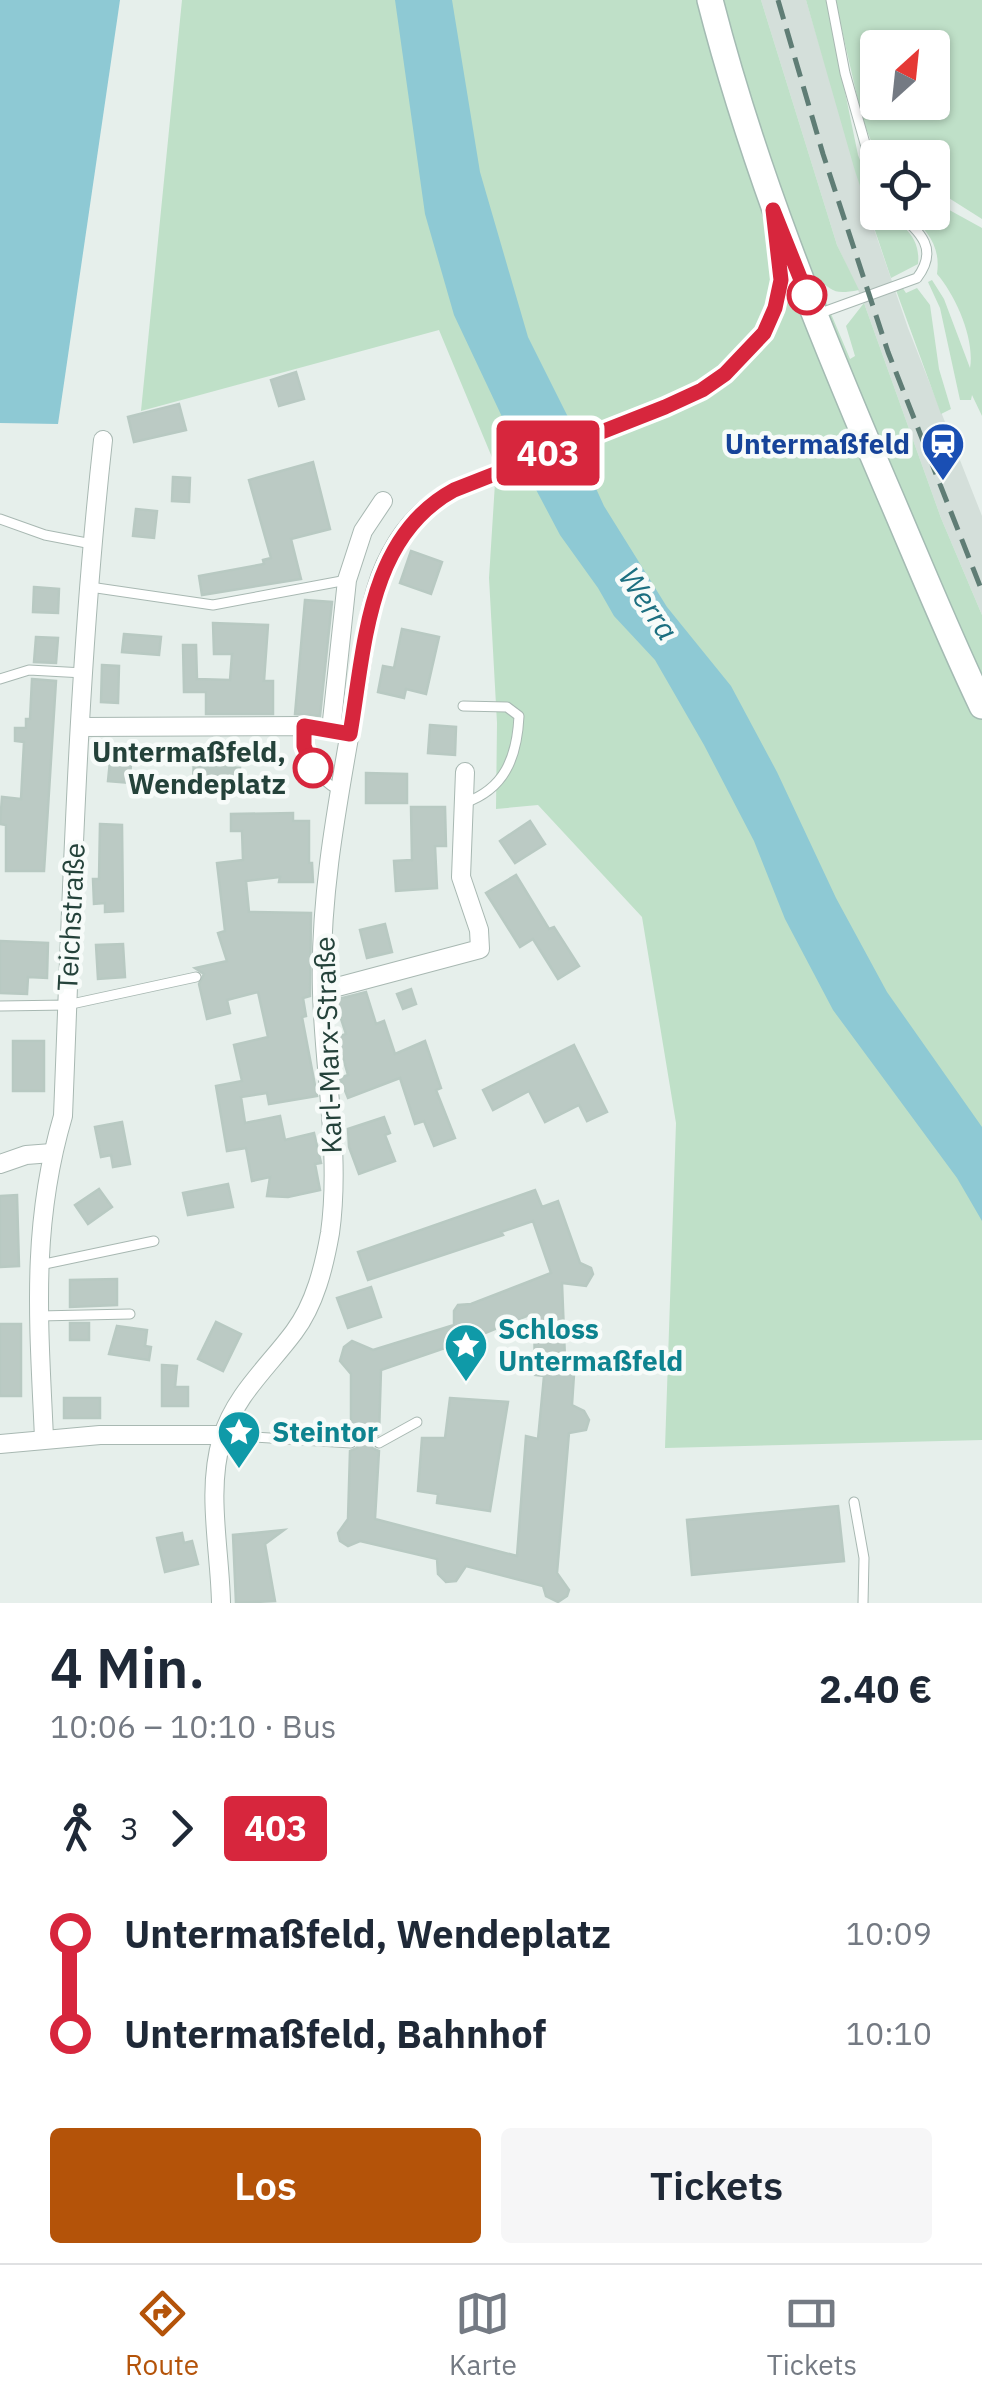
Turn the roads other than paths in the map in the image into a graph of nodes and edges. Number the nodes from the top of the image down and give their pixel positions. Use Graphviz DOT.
graph roads {
  1 [pos="710,0"];
  2 [pos="831,0"];
  3 [pos="864,140"];
  4 [pos="773,210"];
  5 [pos="915,230"];
  6 [pos="816,315"];
  7 [pos="103,440"];
  8 [pos="383,500"];
  9 [pos="0,518"];
  10 [pos="92,544"];
  11 [pos="347,580"];
  12 [pos="90,586"];
  13 [pos="84,674"];
  14 [pos="0,679"];
  15 [pos="464,706"];
  16 [pos="982,706"];
  17 [pos="304,726"];
  18 [pos="80,727"];
  19 [pos="340,732"];
  20 [pos="466,772"];
  21 [pos="340,791"];
  22 [pos="464,803"];
  23 [pos="196,976"];
  24 [pos="322,991"];
  25 [pos="67,1005"];
  26 [pos="0,1006"];
  27 [pos="52,1154"];
  28 [pos="0,1164"];
  29 [pos="154,1241"];
  30 [pos="37,1266"];
  31 [pos="130,1314"];
  32 [pos="39,1316"];
  33 [pos="417,1422"];
  34 [pos="223,1436"];
  35 [pos="44,1438"];
  36 [pos="378,1443"];
  37 [pos="0,1444"];
  38 [pos="351,1444"];
  39 [pos="854,1502"];
  40 [pos="221,1603"];
  41 [pos="863,1603"];
  1 -- 4 [label="main road"];
  2 -- 3 [label="lane"];
  4 -- 6 [label="main road"];
  4 -- 19 [label="street, Karl-Marx-Straße"];
  5 -- 6 [label="lane"];
  6 -- 16 [label="main road"];
  7 -- 10 [label="street, Teichstraße"];
  8 -- 11 [label="street"];
  9 -- 10 [label="lane"];
  10 -- 12 [label="street, Teichstraße"];
  11 -- 12 [label="lane"];
  11 -- 19 [label="street"];
  12 -- 13 [label="street, Teichstraße"];
  13 -- 14 [label="lane"];
  13 -- 18 [label="street, Teichstraße"];
  15 -- 22 [label="lane"];
  17 -- 18 [label="street"];
  17 -- 19 [label="street"];
  17 -- 21 [label="lane"];
  18 -- 25 [label="street, Teichstraße"];
  19 -- 21 [label="street, Karl-Marx-Straße"];
  20 -- 22 [label="street"];
  21 -- 24 [label="street, Karl-Marx-Straße"];
  22 -- 24 [label="street"];
  23 -- 25 [label="lane"];
  24 -- 34 [label="street, Karl-Marx-Straße"];
  25 -- 26 [label="lane"];
  25 -- 27 [label="street, Teichstraße"];
  27 -- 28 [label="street"];
  27 -- 30 [label="street, Teichstraße"];
  29 -- 30 [label="lane"];
  30 -- 32 [label="street, Teichstraße"];
  31 -- 32 [label="lane"];
  32 -- 35 [label="street, Teichstraße"];
  33 -- 36 [label="lane"];
  34 -- 35 [label="street"];
  34 -- 38 [label="lane"];
  34 -- 40 [label="street, Karl-Marx-Straße"];
  35 -- 37 [label="street"];
  39 -- 41 [label="lane"];
}
